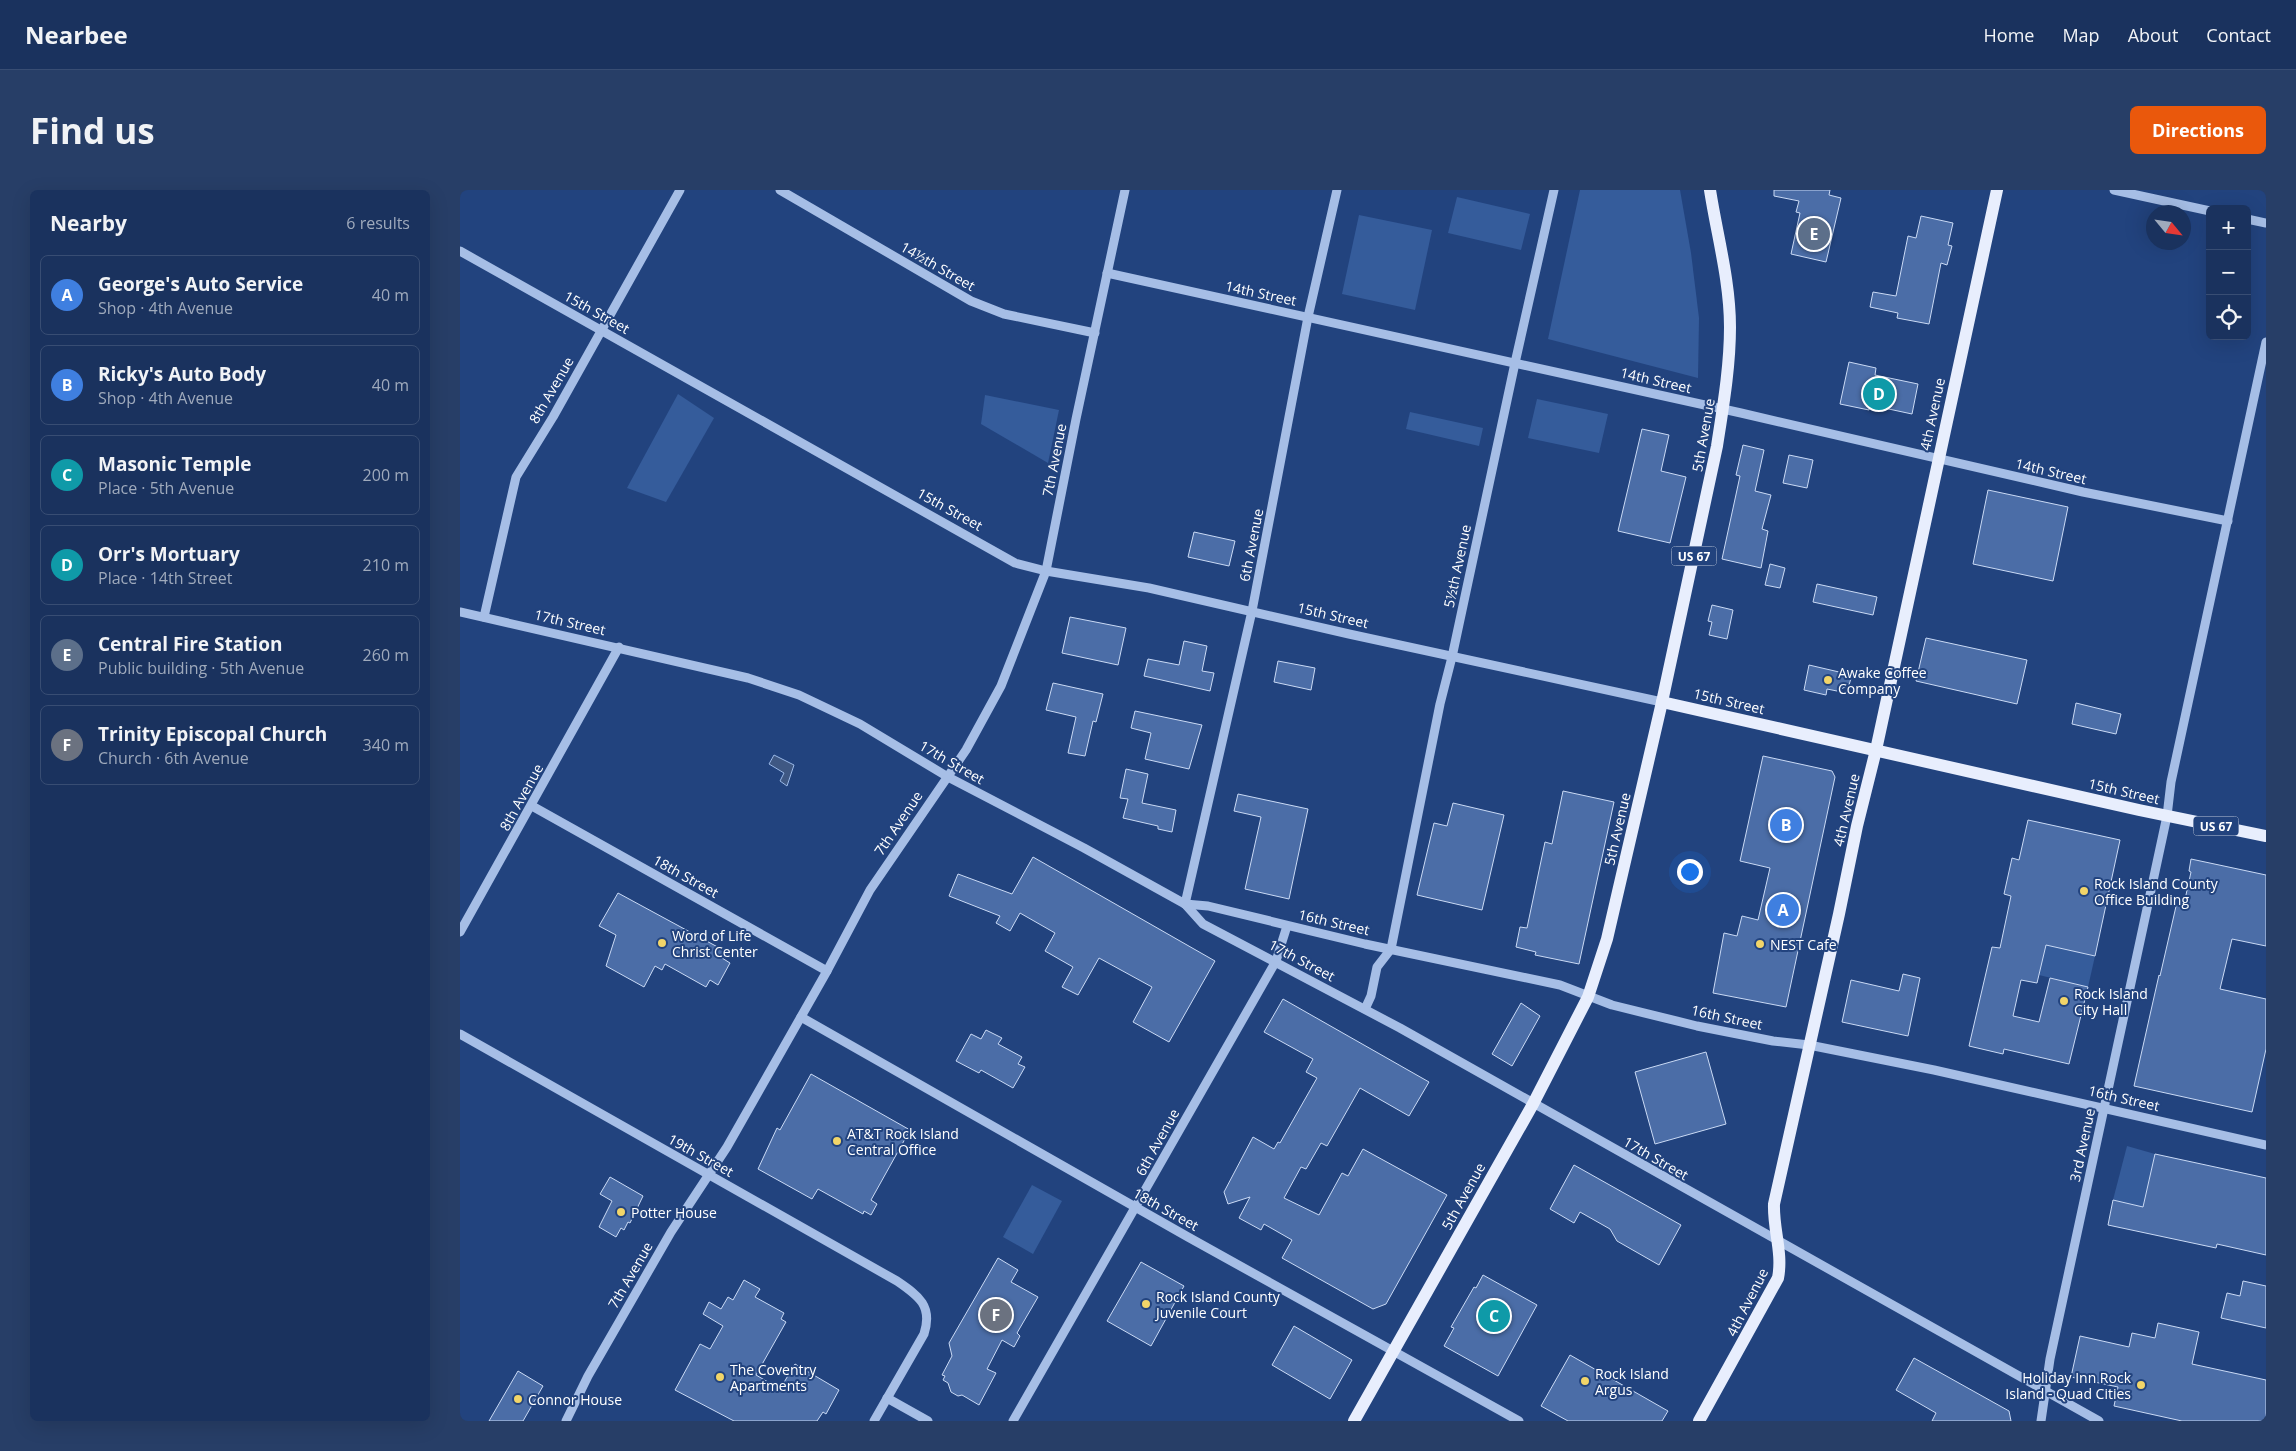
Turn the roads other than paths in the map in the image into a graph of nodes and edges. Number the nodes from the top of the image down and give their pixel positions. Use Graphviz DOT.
graph roads {
  1 [pos="680,190"];
  2 [pos="780,190"];
  3 [pos="1125,190"];
  4 [pos="1337,190"];
  5 [pos="1554,190"];
  6 [pos="1710,190"];
  7 [pos="1997,190"];
  8 [pos="2114,190"];
  9 [pos="2206,210"];
  10 [pos="2251,220"];
  11 [pos="2266,223"];
  12 [pos="460,251"];
  13 [pos="1107,273"];
  14 [pos="1308,317"];
  15 [pos="600,331"];
  16 [pos="1095,333"];
  17 [pos="2266,342"];
  18 [pos="1515,363"];
  19 [pos="1723,409"];
  20 [pos="1938,460"];
  21 [pos="2228,521"];
  22 [pos="1046,571"];
  23 [pos="1252,611"];
  24 [pos="460,612"];
  25 [pos="484,617"];
  26 [pos="619,648"];
  27 [pos="1452,657"];
  28 [pos="1662,702"];
  29 [pos="1876,750"];
  30 [pos="948,776"];
  31 [pos="532,806"];
  32 [pos="2167,816"];
  33 [pos="2266,836"];
  34 [pos="1185,904"];
  35 [pos="1287,926"];
  36 [pos="460,932"];
  37 [pos="1391,949"];
  38 [pos="1276,961"];
  39 [pos="827,971"];
  40 [pos="1588,997"];
  41 [pos="1365,1009"];
  42 [pos="801,1017"];
  43 [pos="460,1034"];
  44 [pos="1809,1045"];
  45 [pos="1533,1104"];
  46 [pos="2104,1107"];
  47 [pos="2266,1144"];
  48 [pos="709,1175"];
  49 [pos="1136,1208"];
  50 [pos="1777,1242"];
  51 [pos="1393,1352"];
  52 [pos="2047,1392"];
  53 [pos="887,1398"];
  54 [pos="566,1421"];
  55 [pos="874,1421"];
  56 [pos="928,1421"];
  57 [pos="1014,1421"];
  58 [pos="1354,1421"];
  59 [pos="1519,1421"];
  60 [pos="1700,1421"];
  61 [pos="2041,1421"];
  62 [pos="2099,1421"];
  1 -- 15 [label="street, 8th Avenue"];
  2 -- 16 [label="street, 14½th Street"];
  3 -- 13 [label="street, 7th Avenue"];
  4 -- 14 [label="street, 6th Avenue"];
  5 -- 18 [label="street, 5½th Avenue"];
  6 -- 19 [label="main road, 5th Avenue / US 67"];
  7 -- 20 [label="main road, 4th Avenue"];
  8 -- 9 [label="street"];
  10 -- 11 [label="street"];
  12 -- 15 [label="street, 15th Street"];
  13 -- 14 [label="street, 14th Street"];
  13 -- 16 [label="street, 7th Avenue"];
  14 -- 18 [label="street, 14th Street"];
  14 -- 23 [label="street, 6th Avenue"];
  15 -- 22 [label="street, 15th Street"];
  15 -- 25 [label="street, 8th Avenue"];
  16 -- 22 [label="street, 7th Avenue"];
  17 -- 21 [label="street, 3rd Avenue"];
  18 -- 19 [label="street, 14th Street"];
  18 -- 27 [label="street, 5½th Avenue"];
  19 -- 20 [label="street, 14th Street"];
  19 -- 28 [label="main road, 5th Avenue / US 67"];
  20 -- 21 [label="street, 14th Street"];
  20 -- 29 [label="main road, 4th Avenue"];
  21 -- 32 [label="street, 3rd Avenue"];
  22 -- 23 [label="street, 15th Street"];
  22 -- 30 [label="street, 7th Avenue"];
  23 -- 27 [label="street, 15th Street"];
  23 -- 34 [label="street, 6th Avenue"];
  24 -- 25 [label="street, 17th Street"];
  25 -- 26 [label="street, 17th Street"];
  26 -- 30 [label="street, 17th Street"];
  26 -- 31 [label="street, 8th Avenue"];
  27 -- 28 [label="street, 15th Street"];
  27 -- 37 [label="street, 5½th Avenue"];
  28 -- 29 [label="main road, 15th Street / US 67"];
  28 -- 40 [label="main road, 5th Avenue"];
  29 -- 32 [label="main road, 15th Street / US 67"];
  29 -- 44 [label="main road, 4th Avenue"];
  30 -- 34 [label="street, 17th Street"];
  30 -- 39 [label="street, 7th Avenue"];
  31 -- 36 [label="street, 8th Avenue"];
  31 -- 39 [label="street, 18th Street"];
  32 -- 33 [label="main road, 15th Street / US 67"];
  32 -- 46 [label="street, 3rd Avenue"];
  34 -- 35 [label="street, 16th Street"];
  34 -- 38 [label="street, 17th Street"];
  35 -- 37 [label="street, 16th Street"];
  35 -- 38 [label="street, 6th Avenue"];
  37 -- 40 [label="street, 16th Street"];
  37 -- 41 [label="street"];
  38 -- 41 [label="street, 17th Street"];
  38 -- 49 [label="street, 6th Avenue"];
  39 -- 42 [label="street, 7th Avenue"];
  40 -- 44 [label="street, 16th Street"];
  40 -- 45 [label="main road, 5th Avenue"];
  41 -- 45 [label="street, 17th Street"];
  42 -- 48 [label="street, 7th Avenue"];
  42 -- 49 [label="street, 18th Street"];
  43 -- 48 [label="street, 19th Street"];
  44 -- 46 [label="street, 16th Street"];
  44 -- 50 [label="main road, 4th Avenue"];
  45 -- 50 [label="street, 17th Street"];
  45 -- 51 [label="main road, 5th Avenue"];
  46 -- 47 [label="street, 16th Street"];
  46 -- 52 [label="street, 3rd Avenue"];
  48 -- 53 [label="street, 19th Street"];
  48 -- 54 [label="street, 7th Avenue"];
  49 -- 51 [label="street, 18th Street"];
  49 -- 57 [label="street, 6th Avenue"];
  50 -- 52 [label="street, 17th Street"];
  50 -- 60 [label="main road, 4th Avenue"];
  51 -- 58 [label="main road, 5th Avenue"];
  51 -- 59 [label="street, 18th Street"];
  52 -- 61 [label="street, 3rd Avenue"];
  52 -- 62 [label="street, 17th Street"];
  53 -- 55 [label="street"];
  53 -- 56 [label="street"];
}
